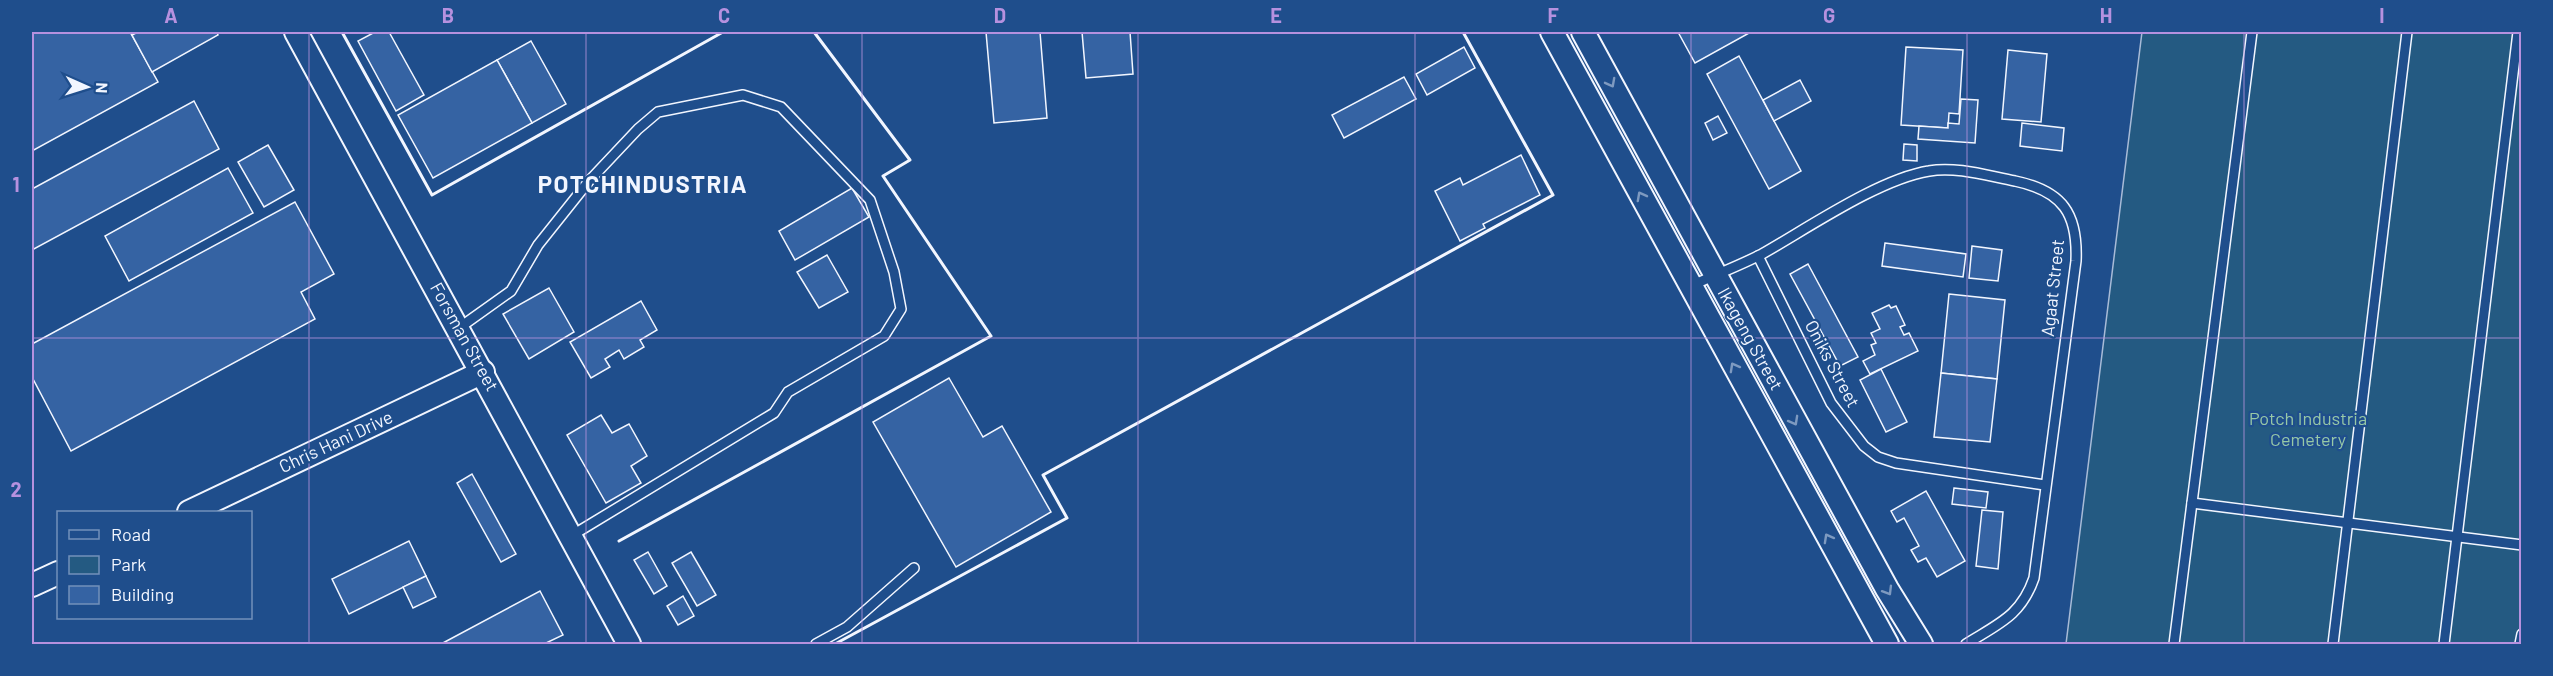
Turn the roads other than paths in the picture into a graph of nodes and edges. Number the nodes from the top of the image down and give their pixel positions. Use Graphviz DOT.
graph roads {
  1 [pos="296,32"];
  2 [pos="1552,32"];
  3 [pos="1584,32"];
  4 [pos="2252,32"];
  5 [pos="2407,32"];
  6 [pos="2518,32"];
  7 [pos="1758,256"];
  8 [pos="1714,274"];
  9 [pos="1689,287"];
  10 [pos="459,328"];
  11 [pos="483,372"];
  12 [pos="2045,484"];
  13 [pos="2192,503"];
  14 [pos="193,511"];
  15 [pos="2346,522"];
  16 [pos="571,536"];
  17 [pos="2457,537"];
  18 [pos="2522,545"];
  19 [pos="914,568"];
  20 [pos="57,573"];
  21 [pos="32,585"];
  22 [pos="2522,634"];
  23 [pos="629,645"];
  24 [pos="816,645"];
  25 [pos="1887,645"];
  26 [pos="1921,645"];
  27 [pos="1965,645"];
  28 [pos="2174,645"];
  29 [pos="2333,645"];
  30 [pos="2444,645"];
  31 [pos="2520,645"];
  1 -- 10 [label="street, Forsman Street"];
  9 -- 2 [label="street, Ikageng Street, one-way"];
  3 -- 8 [label="street, Ikageng Street, one-way"];
  4 -- 13 [label="lane"];
  5 -- 15 [label="lane"];
  6 -- 17 [label="lane"];
  7 -- 8 [label="lane, Agaat Street"];
  7 -- 12 [label="lane, Oniks Street"];
  7 -- 12 [label="lane, Agaat Street"];
  8 -- 9 [label="lane, Agaat Street"];
  8 -- 26 [label="street, Ikageng Street, one-way"];
  25 -- 9 [label="street, Ikageng Street, one-way"];
  10 -- 11 [label="street, Forsman Street"];
  10 -- 16 [label="lane"];
  11 -- 14 [label="street, Chris Hani Drive"];
  11 -- 16 [label="street, Forsman Street"];
  12 -- 27 [label="lane, Agaat Street"];
  13 -- 15 [label="lane"];
  13 -- 28 [label="lane"];
  15 -- 17 [label="lane"];
  15 -- 29 [label="lane"];
  16 -- 23 [label="street, Forsman Street"];
  17 -- 18 [label="lane"];
  17 -- 30 [label="lane"];
  19 -- 24 [label="lane"];
  20 -- 21 [label="street"];
  22 -- 31 [label="lane"];
}
